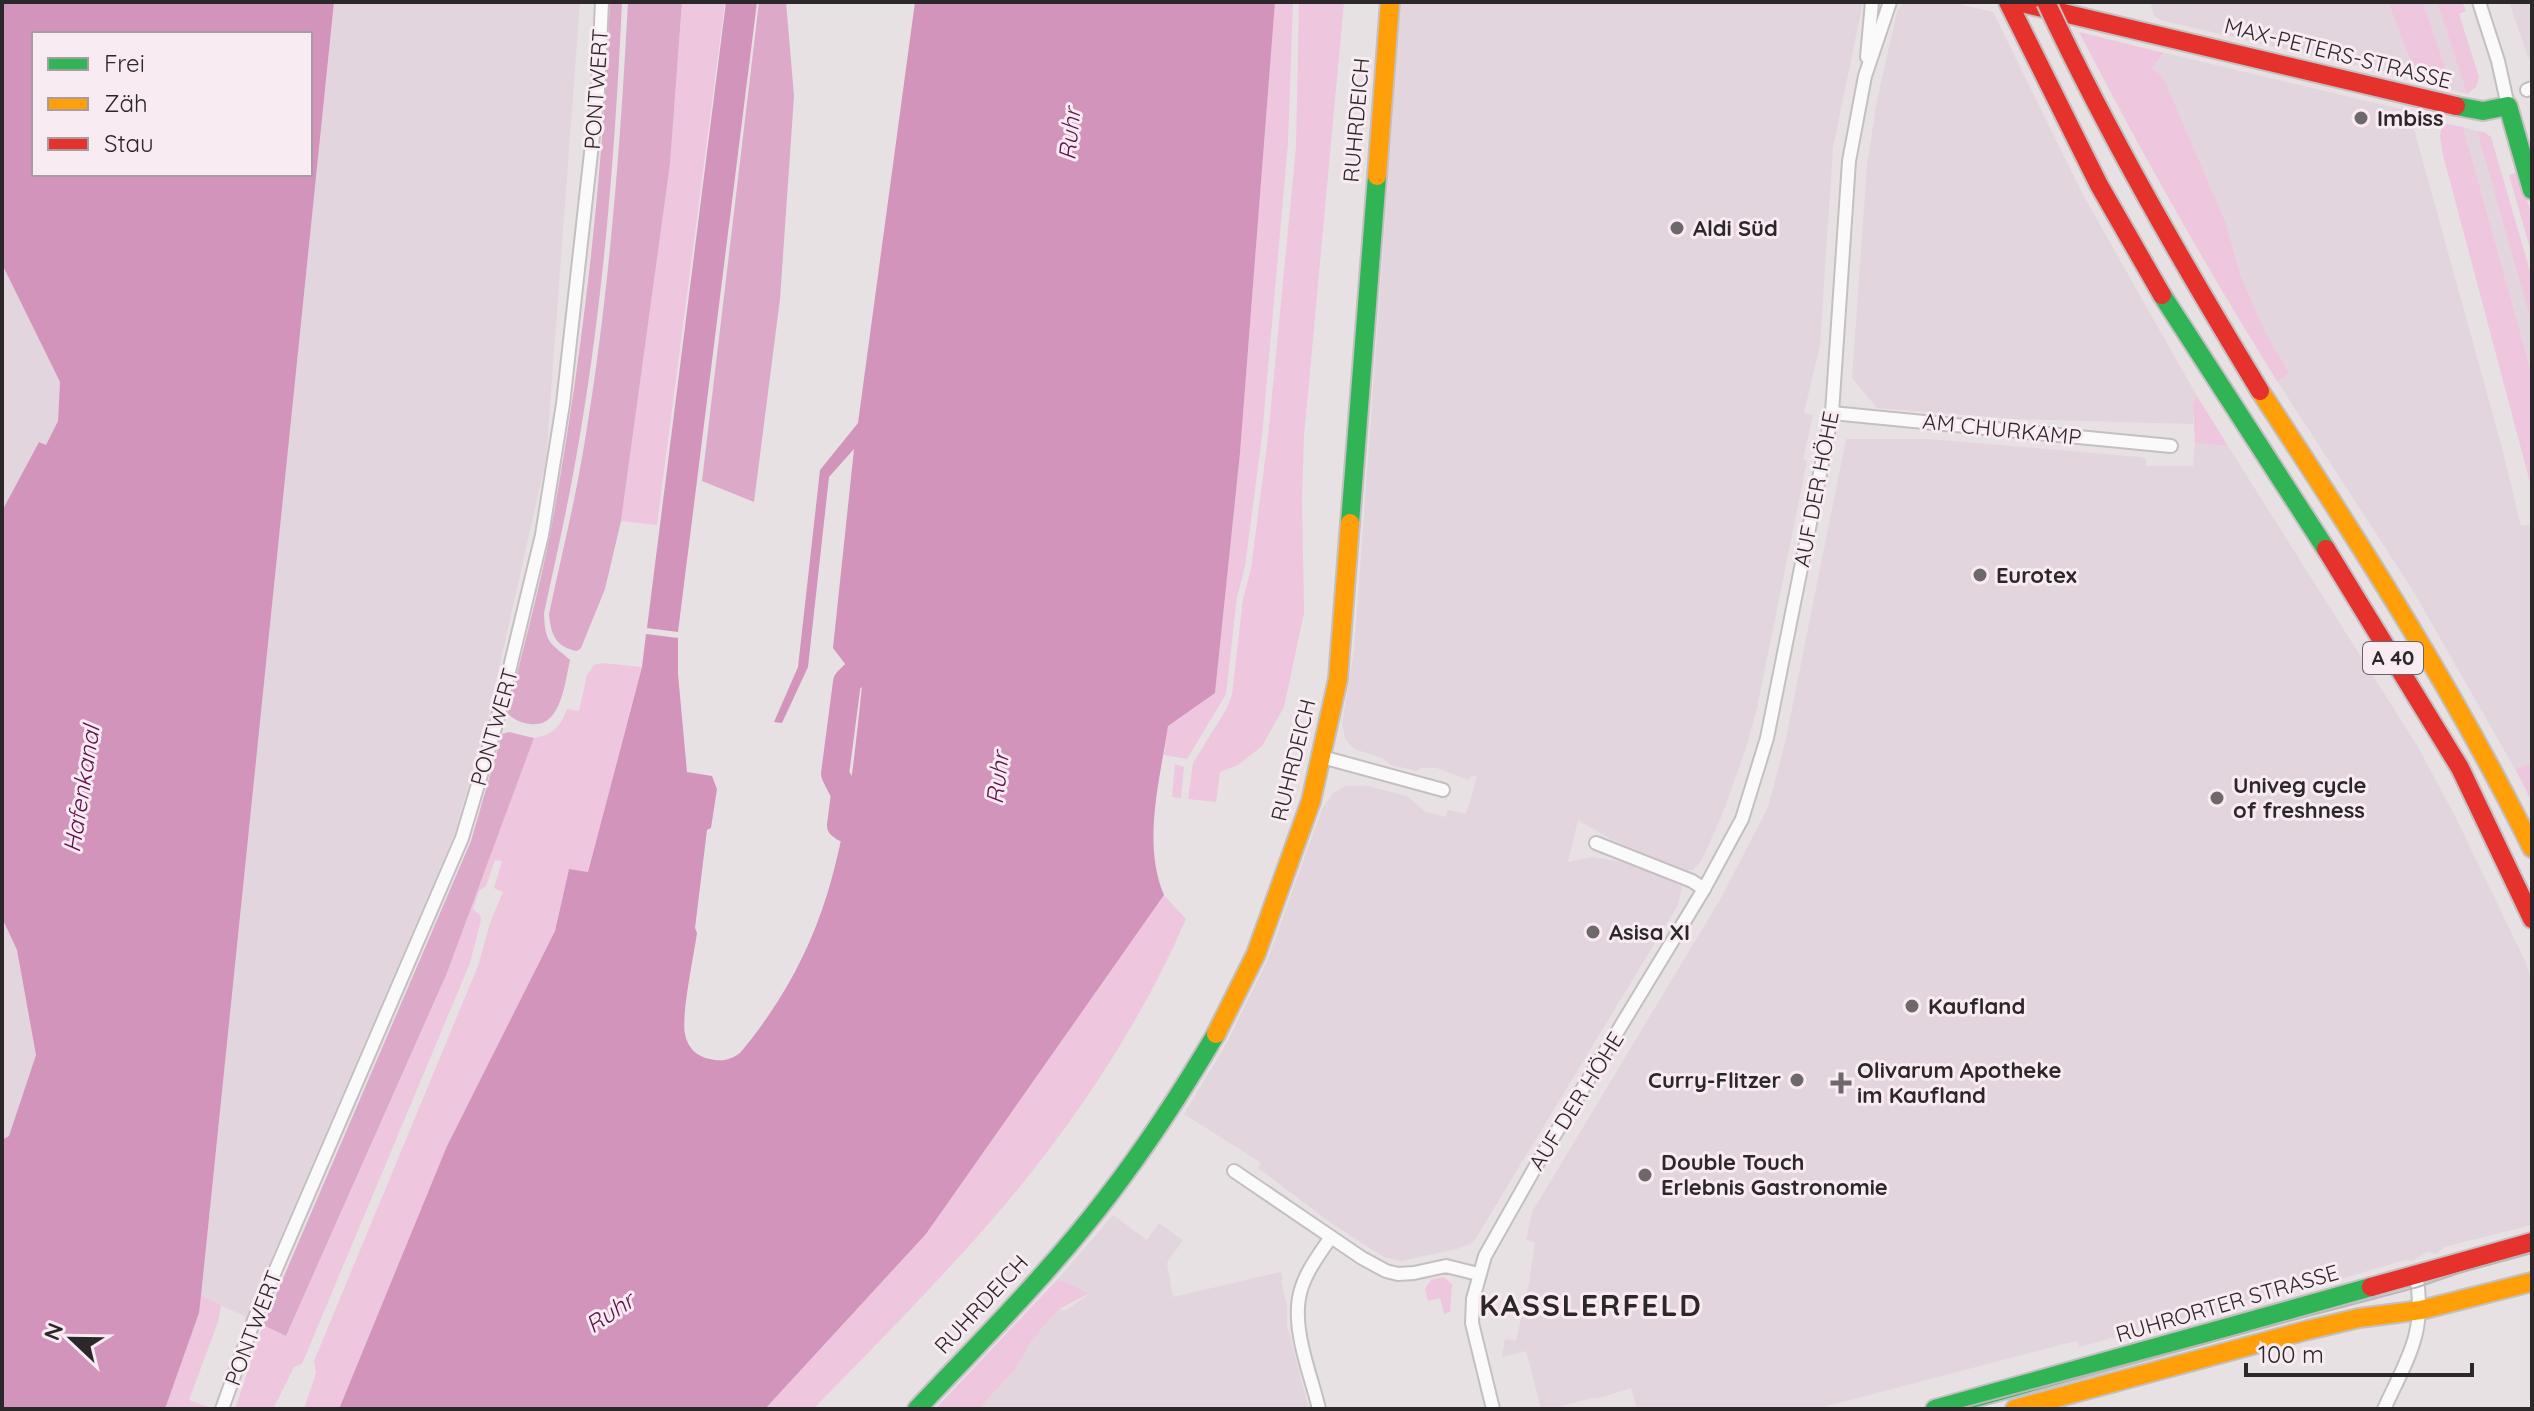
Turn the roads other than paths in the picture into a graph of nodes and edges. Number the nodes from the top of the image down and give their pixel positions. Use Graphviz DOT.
graph roads {
  1 [pos="602,2"];
  2 [pos="1390,2"];
  3 [pos="1872,2"];
  4 [pos="1890,2"];
  5 [pos="2008,2"];
  6 [pos="2017,2"];
  7 [pos="2479,2"];
  8 [pos="2055,5"];
  9 [pos="1865,76"];
  10 [pos="2508,106"];
  11 [pos="2532,190"];
  12 [pos="1832,413"];
  13 [pos="2171,446"];
  14 [pos="1322,757"];
  15 [pos="1443,790"];
  16 [pos="1596,843"];
  17 [pos="2532,848"];
  18 [pos="1704,889"];
  19 [pos="2532,919"];
  20 [pos="1234,1171"];
  21 [pos="1331,1237"];
  22 [pos="2532,1242"];
  23 [pos="1478,1274"];
  24 [pos="2416,1275"];
  25 [pos="2532,1282"];
  26 [pos="2421,1310"];
  27 [pos="2009,1389"];
  28 [pos="222,1409"];
  29 [pos="917,1409"];
  30 [pos="1319,1409"];
  31 [pos="1493,1409"];
  32 [pos="1935,1409"];
  33 [pos="2016,1409"];
  34 [pos="2384,1409"];
  1 -- 28 [label="street, PONTWERT"];
  2 -- 14 [label="main road, RUHRDEICH"];
  3 -- 9 [label="street, AUF DER HÖHE"];
  4 -- 9 [label="street, AUF DER HÖHE"];
  5 -- 19 [label="main road, A 40"];
  6 -- 8 [label="main road, MAX-PETERS-STRASSE"];
  7 -- 10 [label="street"];
  8 -- 10 [label="main road, MAX-PETERS-STRASSE"];
  8 -- 17 [label="main road, A 40, bridge"];
  9 -- 12 [label="street, AUF DER HÖHE"];
  10 -- 11 [label="main road"];
  12 -- 13 [label="street, AM CHURKAMP"];
  12 -- 18 [label="street, AUF DER HÖHE"];
  14 -- 15 [label="street"];
  14 -- 29 [label="main road, RUHRDEICH"];
  16 -- 18 [label="street"];
  18 -- 23 [label="street, AUF DER HÖHE"];
  20 -- 21 [label="street"];
  21 -- 23 [label="street"];
  21 -- 30 [label="street"];
  22 -- 24 [label="main road, RUHRORTER STRASSE"];
  23 -- 31 [label="street, AUF DER HÖHE"];
  24 -- 26 [label="street"];
  24 -- 27 [label="main road, RUHRORTER STRASSE"];
  25 -- 26 [label="main road, RUHRORTER STRASSE"];
  26 -- 33 [label="main road, RUHRORTER STRASSE"];
  26 -- 34 [label="street"];
  27 -- 32 [label="main road, RUHRORTER STRASSE"];
  27 -- 33 [label="street"];
}
